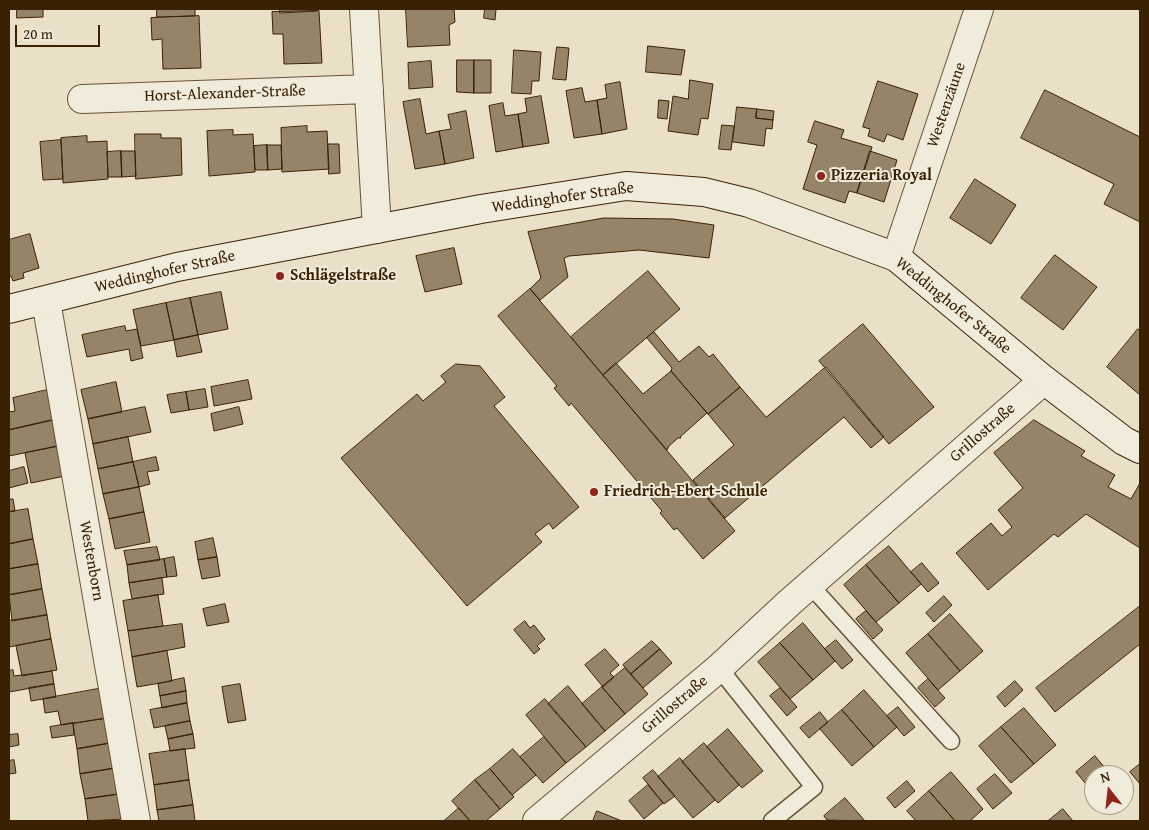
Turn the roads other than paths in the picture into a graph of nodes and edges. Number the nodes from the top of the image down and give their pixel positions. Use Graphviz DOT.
graph roads {
  1 [pos="364,9"];
  2 [pos="979,9"];
  3 [pos="369,89"];
  4 [pos="82,99"];
  5 [pos="377,228"];
  6 [pos="896,257"];
  7 [pos="46,301"];
  8 [pos="9,309"];
  9 [pos="1044,380"];
  10 [pos="1140,450"];
  11 [pos="810,585"];
  12 [pos="719,668"];
  13 [pos="951,741"];
  14 [pos="136,821"];
  15 [pos="537,821"];
  16 [pos="772,821"];
  1 -- 3 [label="street"];
  2 -- 6 [label="street, Westenzäune"];
  3 -- 4 [label="street, Horst-Alexander-Straße"];
  3 -- 5 [label="street"];
  5 -- 6 [label="street, Weddinghofer Straße"];
  5 -- 7 [label="street, Weddinghofer Straße"];
  6 -- 9 [label="street, Weddinghofer Straße"];
  7 -- 8 [label="street, Weddinghofer Straße"];
  7 -- 14 [label="street, Westenborn"];
  9 -- 10 [label="street, Weddinghofer Straße"];
  9 -- 11 [label="street, Grillostraße"];
  11 -- 12 [label="street, Grillostraße"];
  11 -- 13 [label="lane"];
  12 -- 15 [label="street, Grillostraße"];
  12 -- 16 [label="lane"];
}
